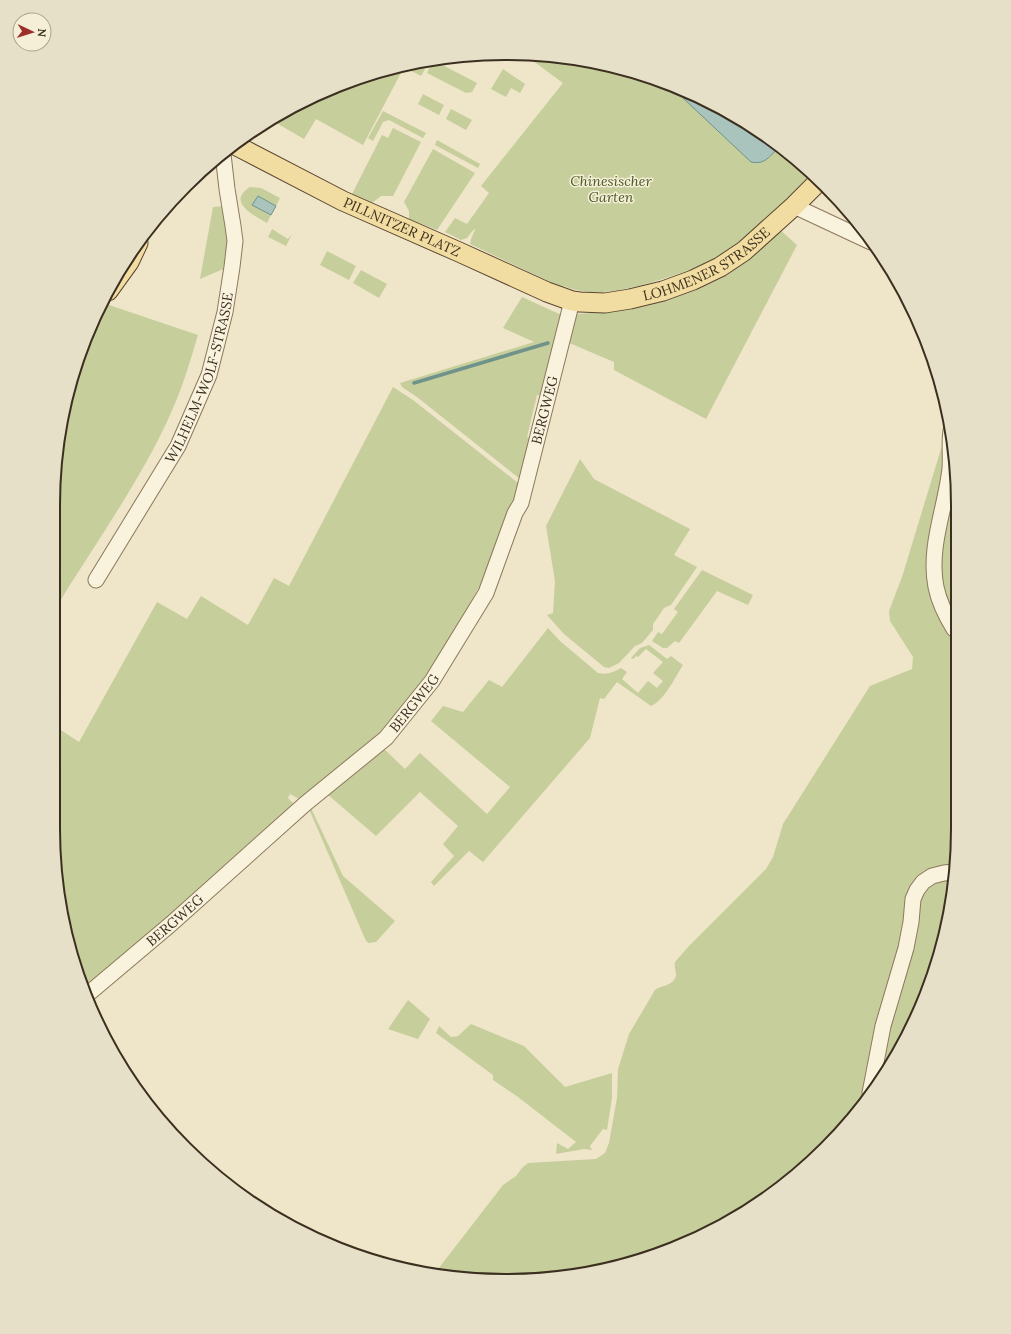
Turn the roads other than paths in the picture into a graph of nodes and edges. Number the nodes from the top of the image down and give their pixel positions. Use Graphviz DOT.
graph roads {
  1 [pos="241,147"];
  2 [pos="224,161"];
  3 [pos="815,185"];
  4 [pos="794,206"];
  5 [pos="862,238"];
  6 [pos="572,301"];
  7 [pos="949,471"];
  8 [pos="96,580"];
  9 [pos="951,623"];
  10 [pos="948,873"];
  11 [pos="91,991"];
  12 [pos="872,1081"];
  1 -- 6 [label="main road, PILLNITZER PLATZ"];
  2 -- 8 [label="street, WILHELM-WOLF-STRASSE"];
  3 -- 4 [label="main road, LOHMENER STRASSE"];
  4 -- 5 [label="street"];
  4 -- 6 [label="main road, LOHMENER STRASSE"];
  6 -- 11 [label="street, BERGWEG"];
  7 -- 9 [label="street"];
  10 -- 12 [label="street"];
}
